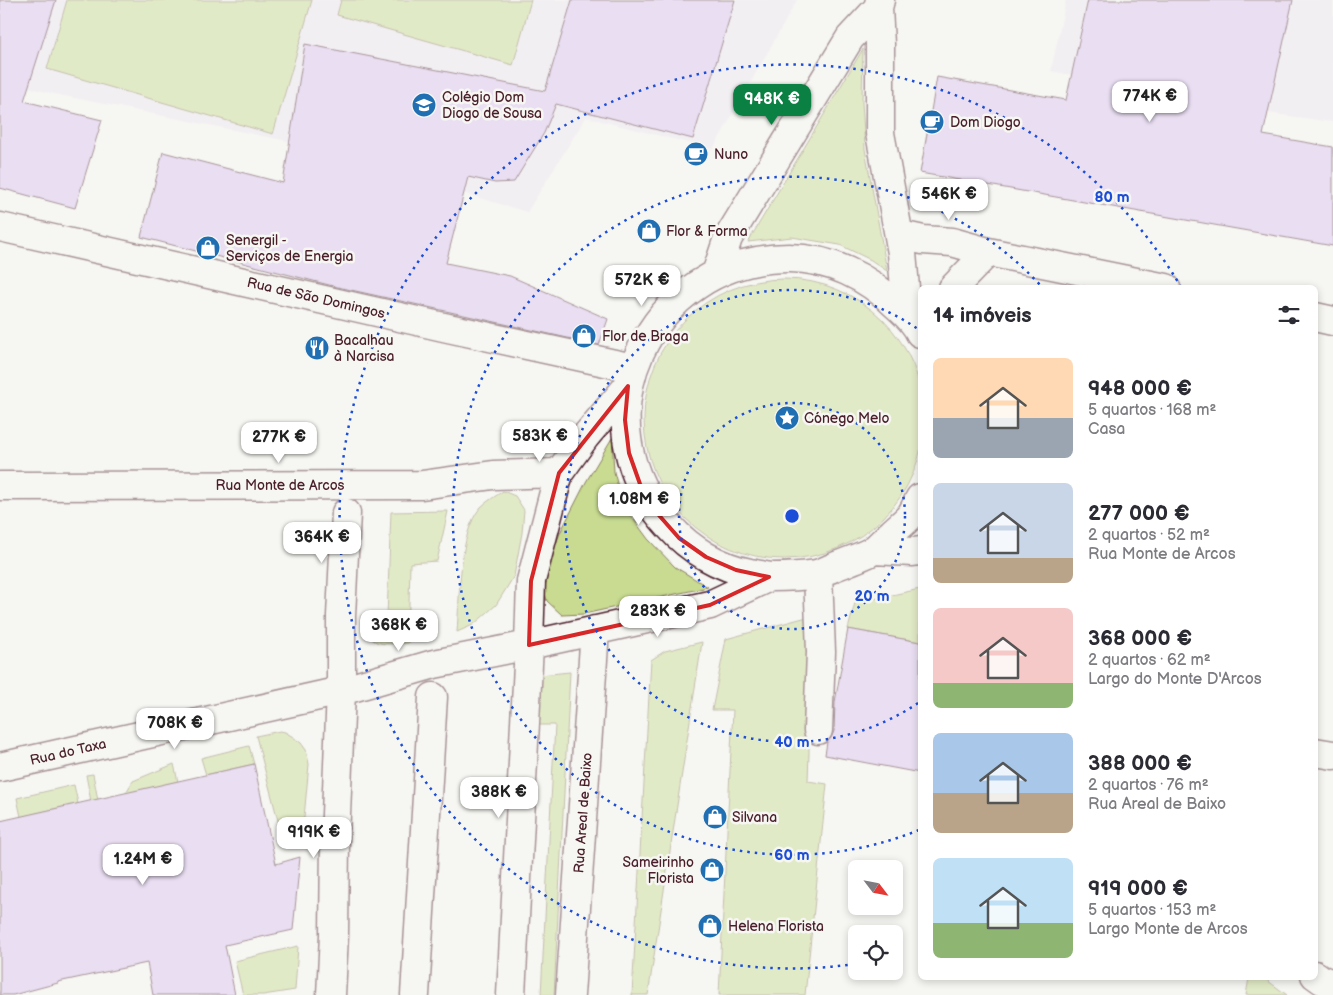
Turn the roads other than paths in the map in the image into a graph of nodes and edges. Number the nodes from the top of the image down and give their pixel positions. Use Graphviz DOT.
graph roads {
  1 [pos="879,4"];
  2 [pos="0,227"];
  3 [pos="900,235"];
  4 [pos="988,252"];
  5 [pos="716,274"];
  6 [pos="956,285"];
  7 [pos="1151,285"];
  8 [pos="1318,318"];
  9 [pos="1333,321"];
  10 [pos="915,324"];
  11 [pos="631,377"];
  12 [pos="559,472"];
  13 [pos="0,486"];
  14 [pos="918,501"];
  15 [pos="346,513"];
  16 [pos="873,550"];
  17 [pos="918,551"];
  18 [pos="818,574"];
  19 [pos="769,577"];
  20 [pos="595,630"];
  21 [pos="529,645"];
  22 [pos="341,691"];
  23 [pos="433,697"];
  24 [pos="818,730"];
  25 [pos="1318,752"];
  26 [pos="1333,755"];
  27 [pos="0,767"];
  28 [pos="1318,977"];
  29 [pos="1333,984"];
  30 [pos="331,995"];
  31 [pos="415,995"];
  32 [pos="511,995"];
  33 [pos="570,995"];
  1 -- 3 [label="street"];
  1 -- 5 [label="street"];
  2 -- 11 [label="street, Rua de São Domingos"];
  3 -- 4 [label="street"];
  3 -- 10 [label="street"];
  4 -- 6 [label="street"];
  4 -- 7 [label="street"];
  5 -- 10 [label="street"];
  5 -- 11 [label="street"];
  8 -- 9 [label="street"];
  11 -- 12 [label="street"];
  11 -- 19 [label="street"];
  12 -- 13 [label="street, Rua Monte de Arcos"];
  12 -- 21 [label="street"];
  14 -- 16 [label="street"];
  15 -- 22 [label="street"];
  16 -- 17 [label="street"];
  16 -- 18 [label="street"];
  18 -- 19 [label="street"];
  18 -- 24 [label="street"];
  19 -- 20 [label="street, Rua do Taxa"];
  20 -- 21 [label="street, Rua do Taxa"];
  20 -- 33 [label="street, Rua Areal de Baixo"];
  21 -- 22 [label="street, Rua do Taxa"];
  21 -- 32 [label="street"];
  22 -- 27 [label="street, Rua do Taxa"];
  22 -- 30 [label="street"];
  23 -- 31 [label="street"];
  25 -- 26 [label="street"];
  28 -- 29 [label="street"];
}
